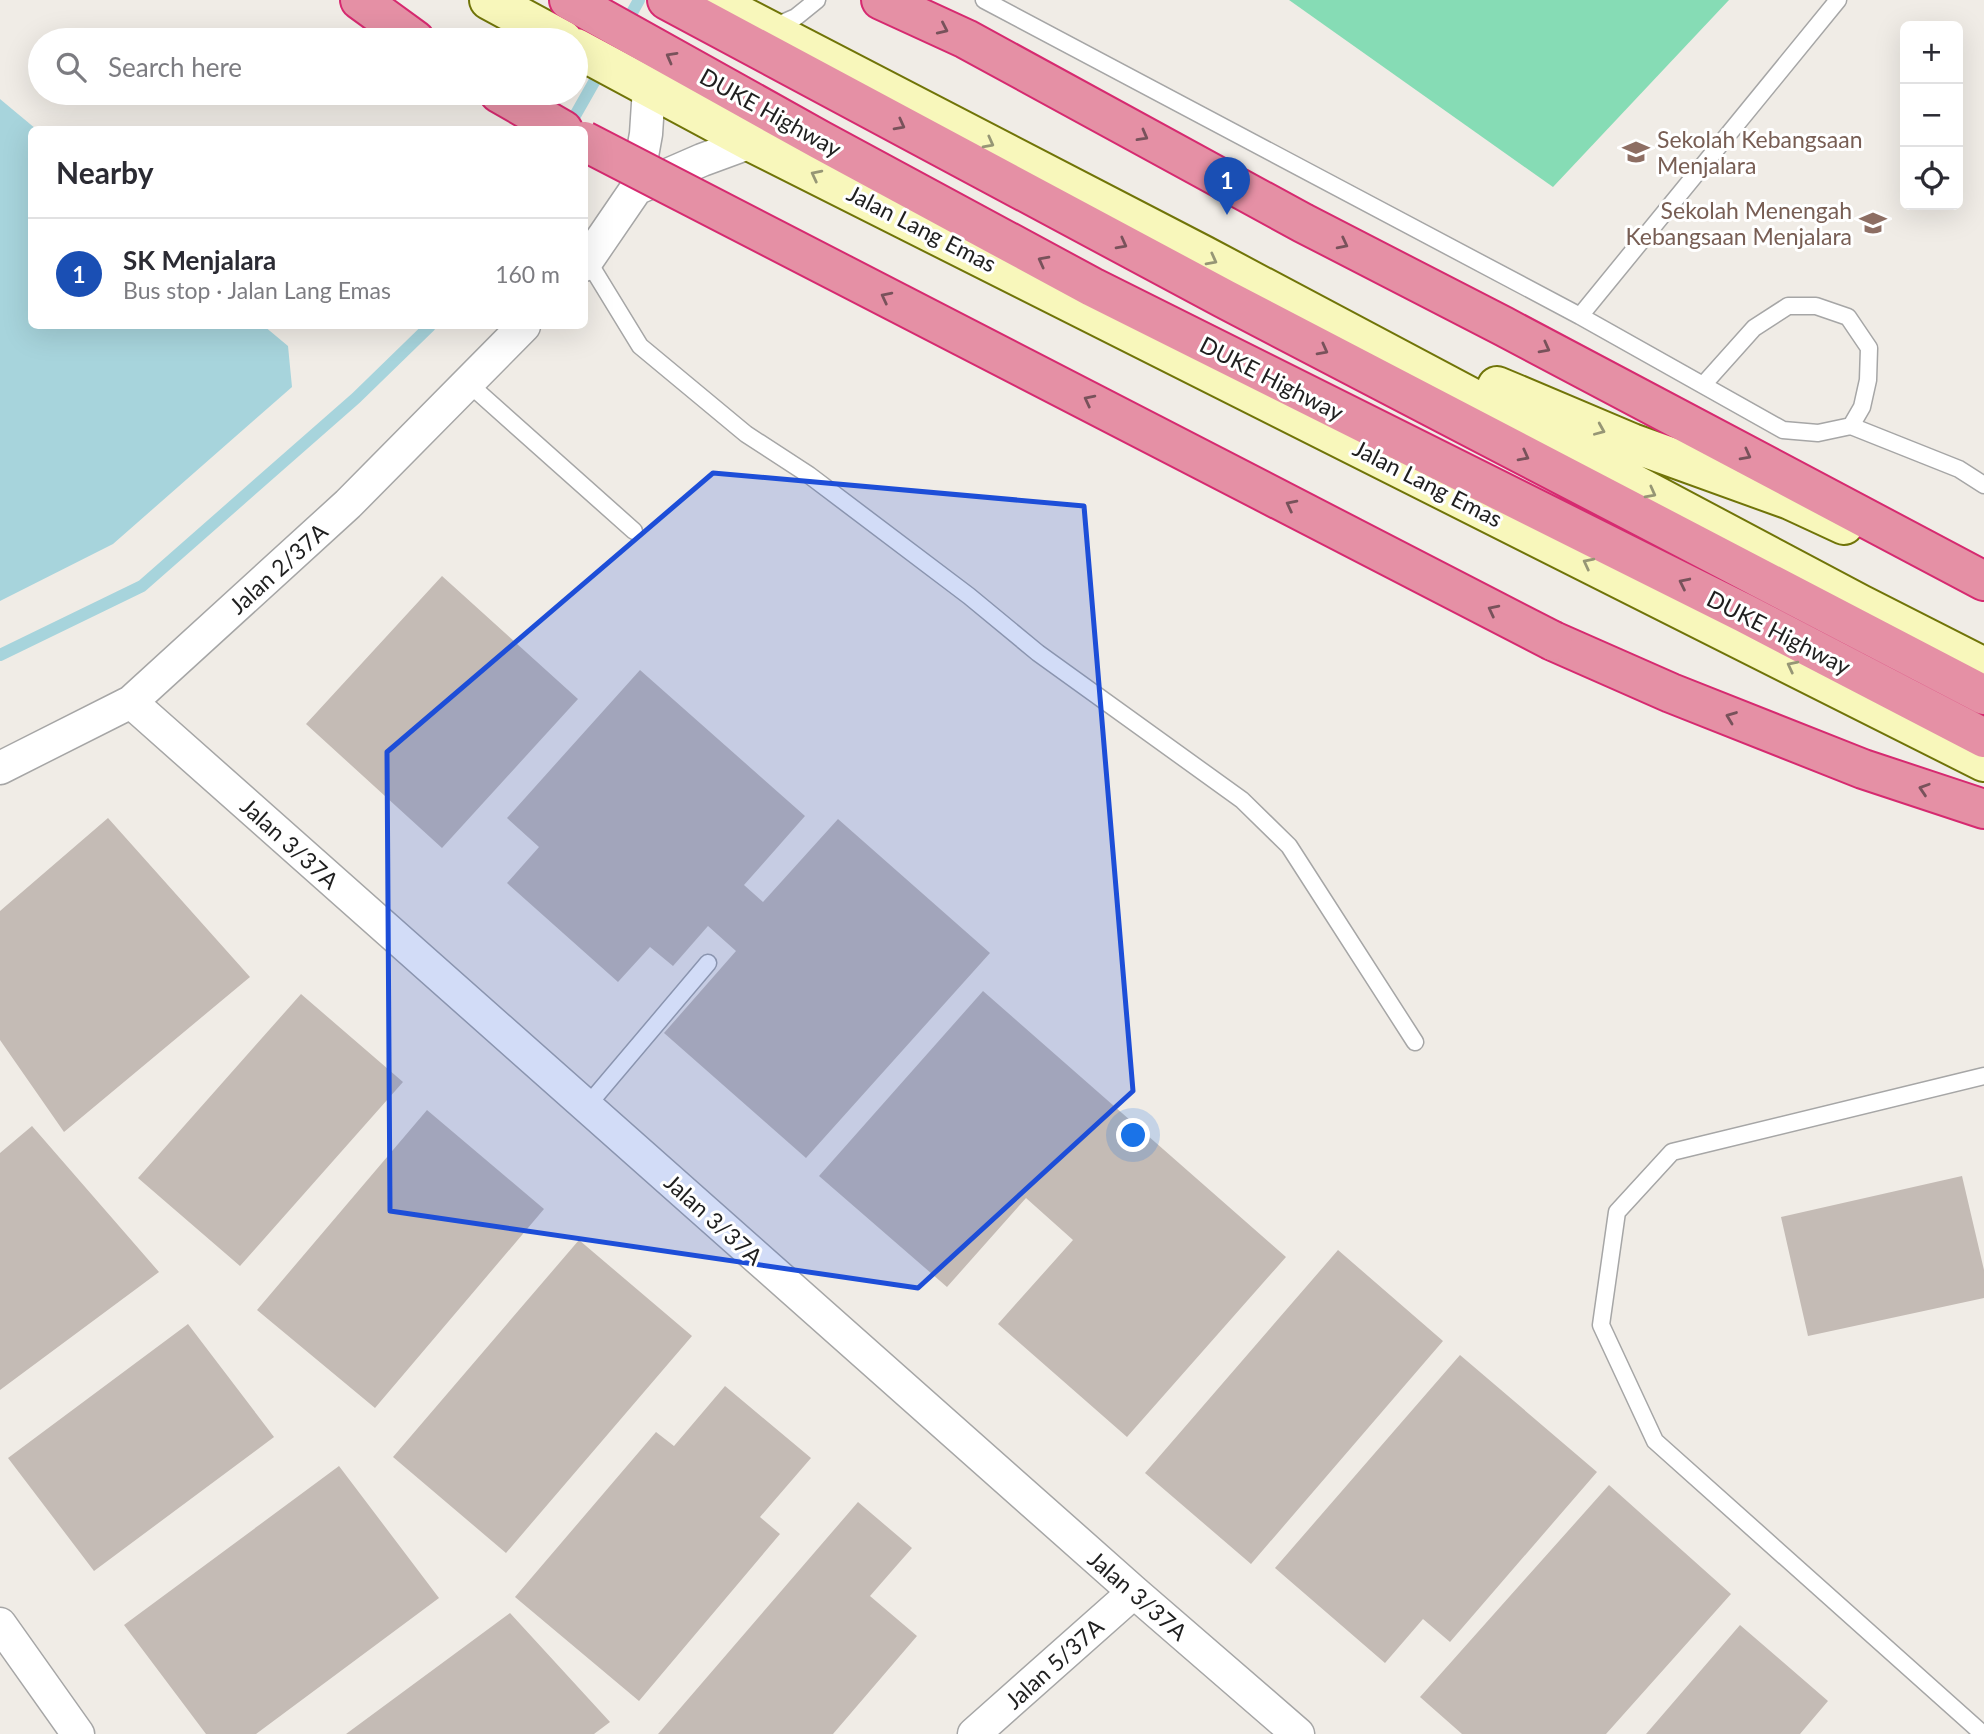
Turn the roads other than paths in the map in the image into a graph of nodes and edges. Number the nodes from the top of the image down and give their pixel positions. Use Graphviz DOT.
graph roads {
  1 [pos="360,0"];
  2 [pos="489,0"];
  3 [pos="569,0"];
  4 [pos="667,0"];
  5 [pos="711,0"];
  6 [pos="817,0"];
  7 [pos="881,0"];
  8 [pos="984,0"];
  9 [pos="1838,0"];
  10 [pos="398,28"];
  11 [pos="540,28"];
  12 [pos="769,29"];
  13 [pos="588,54"];
  14 [pos="638,82"];
  15 [pos="520,105"];
  16 [pos="556,126"];
  17 [pos="751,142"];
  18 [pos="588,143"];
  19 [pos="636,189"];
  20 [pos="588,260"];
  21 [pos="588,266"];
  22 [pos="1266,289"];
  23 [pos="1580,316"];
  24 [pos="521,329"];
  25 [pos="468,383"];
  26 [pos="1703,385"];
  27 [pos="1851,426"];
  28 [pos="1984,485"];
  29 [pos="634,531"];
  30 [pos="1984,581"];
  31 [pos="1984,589"];
  32 [pos="1984,667"];
  33 [pos="1984,695"];
  34 [pos="131,702"];
  35 [pos="1984,738"];
  36 [pos="1984,762"];
  37 [pos="0,768"];
  38 [pos="1984,809"];
  39 [pos="708,963"];
  40 [pos="1415,1042"];
  41 [pos="1984,1076"];
  42 [pos="587,1106"];
  43 [pos="1134,1592"];
  44 [pos="0,1624"];
  45 [pos="78,1734"];
  46 [pos="974,1734"];
  47 [pos="1298,1734"];
  48 [pos="1983,1734"];
  1 -- 10 [label="highway"];
  2 -- 11 [label="main road, Jalan Lang Emas"];
  35 -- 3 [label="highway, DUKE Highway, one-way"];
  4 -- 33 [label="highway, DUKE Highway, one-way"];
  5 -- 12 [label="main road"];
  6 -- 12 [label="lane"];
  7 -- 30 [label="highway, one-way"];
  8 -- 23 [label="lane"];
  9 -- 23 [label="lane"];
  12 -- 22 [label="main road, one-way"];
  13 -- 14 [label="main road, Jalan Lang Emas"];
  14 -- 17 [label="main road, Jalan Lang Emas"];
  14 -- 19 [label="street"];
  15 -- 16 [label="highway"];
  17 -- 19 [label="street"];
  36 -- 17 [label="main road, Jalan Lang Emas, one-way"];
  38 -- 18 [label="highway, one-way, bridge"];
  19 -- 20 [label="street"];
  21 -- 40 [label="lane"];
  22 -- 31 [label="main road, one-way"];
  22 -- 32 [label="main road, one-way"];
  23 -- 26 [label="lane"];
  24 -- 25 [label="street, Jalan 2/37A"];
  25 -- 29 [label="lane"];
  25 -- 34 [label="street, Jalan 2/37A"];
  26 -- 27 [label="lane"];
  26 -- 27 [label="lane"];
  27 -- 28 [label="lane"];
  34 -- 37 [label="street, Jalan 2/37A"];
  34 -- 42 [label="street, Jalan 3/37A"];
  39 -- 42 [label="lane"];
  41 -- 48 [label="lane"];
  42 -- 43 [label="street, Jalan 3/37A"];
  43 -- 46 [label="street, Jalan 5/37A"];
  43 -- 47 [label="street, Jalan 3/37A"];
  44 -- 45 [label="street"];
}
